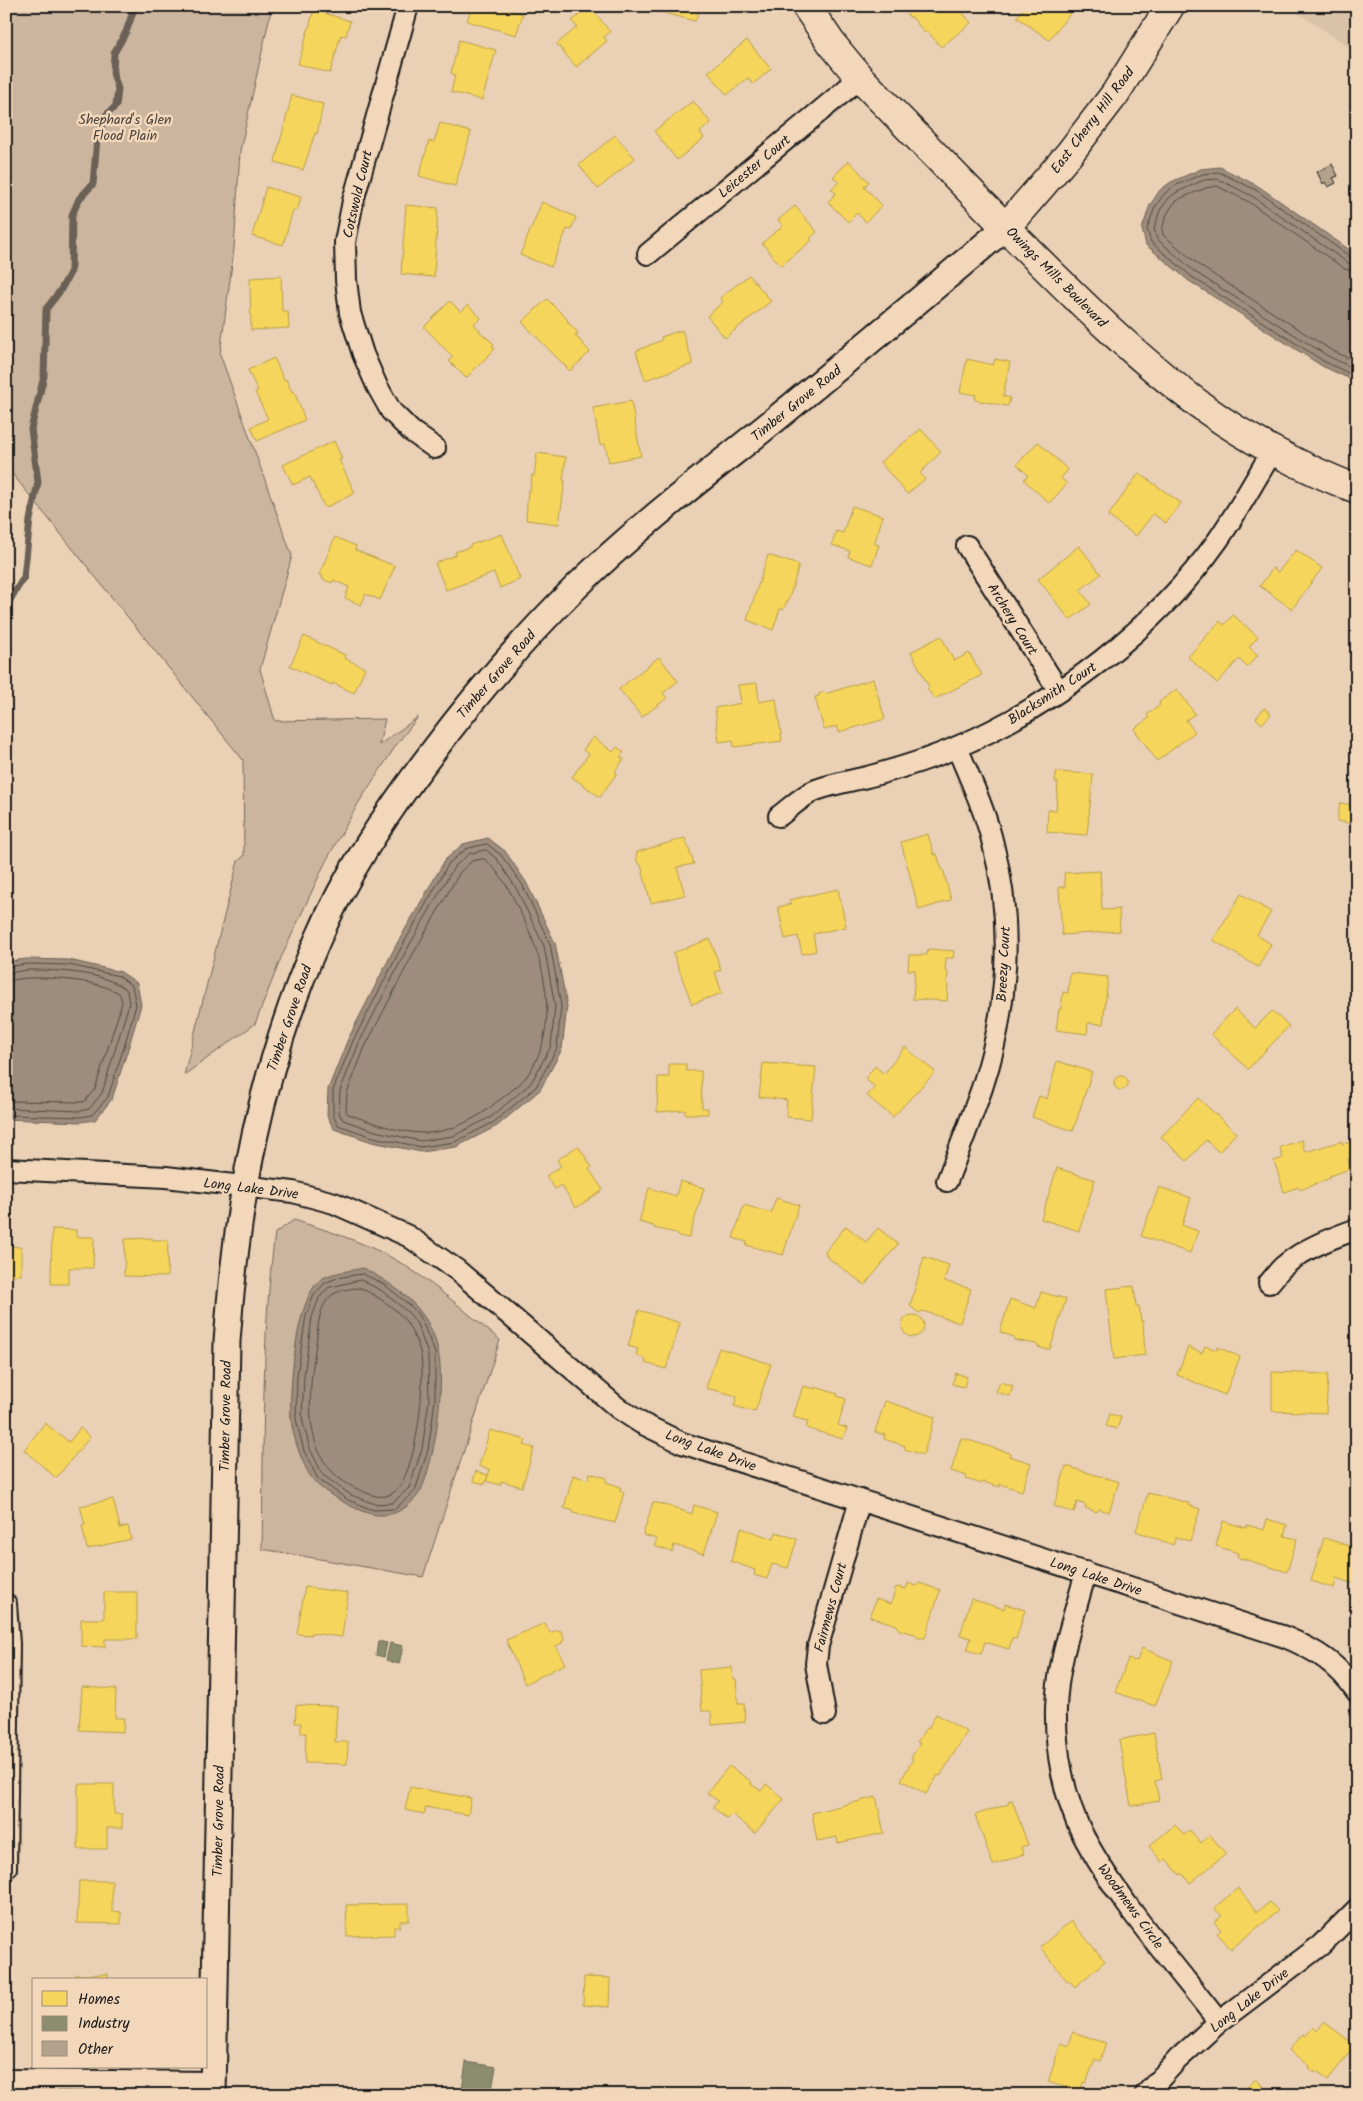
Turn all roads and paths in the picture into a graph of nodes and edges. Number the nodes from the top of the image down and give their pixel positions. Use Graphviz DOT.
graph roads {
  1 [pos="408,6"];
  2 [pos="806,6"];
  3 [pos="1170,6"];
  4 [pos="860,78"];
  5 [pos="1006,227"];
  6 [pos="648,254"];
  7 [pos="435,448"];
  8 [pos="1273,450"];
  9 [pos="1357,489"];
  10 [pos="967,546"];
  11 [pos="1059,692"];
  12 [pos="957,747"];
  13 [pos="779,816"];
  14 [pos="6,1169"];
  15 [pos="948,1181"];
  16 [pos="244,1186"];
  17 [pos="1357,1229"];
  18 [pos="1269,1284"];
  19 [pos="860,1500"];
  20 [pos="1086,1572"];
  21 [pos="6,1604"];
  22 [pos="1357,1692"];
  23 [pos="825,1714"];
  24 [pos="6,1868"];
  25 [pos="1357,1909"];
  26 [pos="1219,2022"];
  27 [pos="6,2080"];
  28 [pos="213,2088"];
  29 [pos="1145,2095"];
  1 -- 7 [label="street, Cotswold Court"];
  2 -- 4 [label="main road, Owings Mills Boulevard"];
  3 -- 5 [label="main road, East Cherry Hill Road"];
  4 -- 5 [label="main road, Owings Mills Boulevard"];
  4 -- 6 [label="street, Leicester Court"];
  5 -- 8 [label="main road, Owings Mills Boulevard"];
  5 -- 16 [label="street, Timber Grove Road"];
  8 -- 9 [label="main road, Owings Mills Boulevard"];
  8 -- 11 [label="street, Blacksmith Court"];
  10 -- 11 [label="street, Archery Court"];
  11 -- 12 [label="street, Blacksmith Court"];
  12 -- 13 [label="street, Blacksmith Court"];
  12 -- 15 [label="street, Breezy Court"];
  14 -- 16 [label="street, Long Lake Drive"];
  16 -- 19 [label="street, Long Lake Drive"];
  16 -- 28 [label="street, Timber Grove Road"];
  17 -- 18 [label="street"];
  19 -- 20 [label="street, Long Lake Drive"];
  19 -- 23 [label="street, Fairmews Court"];
  20 -- 22 [label="street, Long Lake Drive"];
  20 -- 26 [label="street, Woodmews Circle"];
  21 -- 24 [label="street"];
  25 -- 26 [label="street, Long Lake Drive"];
  26 -- 29 [label="street, Long Lake Drive"];
  27 -- 28 [label="street"];
}
